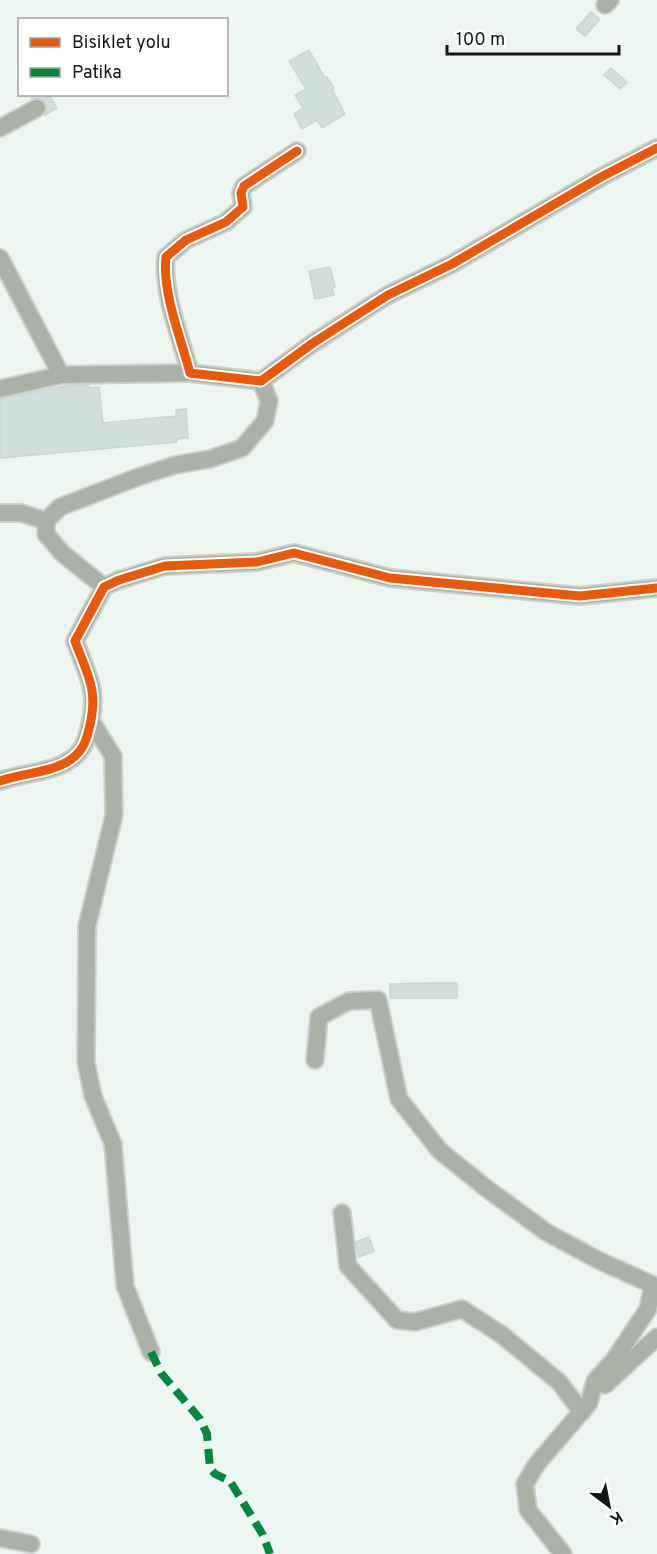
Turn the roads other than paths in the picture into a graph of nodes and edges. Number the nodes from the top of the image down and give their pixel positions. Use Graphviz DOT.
graph roads {
  1 [pos="37,108"];
  2 [pos="0,128"];
  3 [pos="657,148"];
  4 [pos="297,151"];
  5 [pos="0,258"];
  6 [pos="190,373"];
  7 [pos="62,375"];
  8 [pos="261,381"];
  9 [pos="0,389"];
  10 [pos="0,513"];
  11 [pos="46,521"];
  12 [pos="104,587"];
  13 [pos="657,588"];
  14 [pos="91,721"];
  15 [pos="0,781"];
  16 [pos="315,1060"];
  17 [pos="342,1213"];
  18 [pos="657,1337"];
  19 [pos="150,1352"];
  20 [pos="585,1408"];
  21 [pos="0,1538"];
  22 [pos="31,1544"];
  23 [pos="563,1554"];
  1 -- 2 [label="street"];
  3 -- 8 [label="street"];
  4 -- 6 [label="street"];
  5 -- 7 [label="street"];
  6 -- 7 [label="street"];
  6 -- 8 [label="street"];
  7 -- 9 [label="street"];
  8 -- 11 [label="street"];
  10 -- 11 [label="street"];
  11 -- 12 [label="street"];
  12 -- 13 [label="street"];
  12 -- 14 [label="street"];
  14 -- 15 [label="street"];
  14 -- 19 [label="street"];
  16 -- 20 [label="street"];
  17 -- 20 [label="street"];
  18 -- 20 [label="street"];
  20 -- 23 [label="street"];
  21 -- 22 [label="street"];
}
